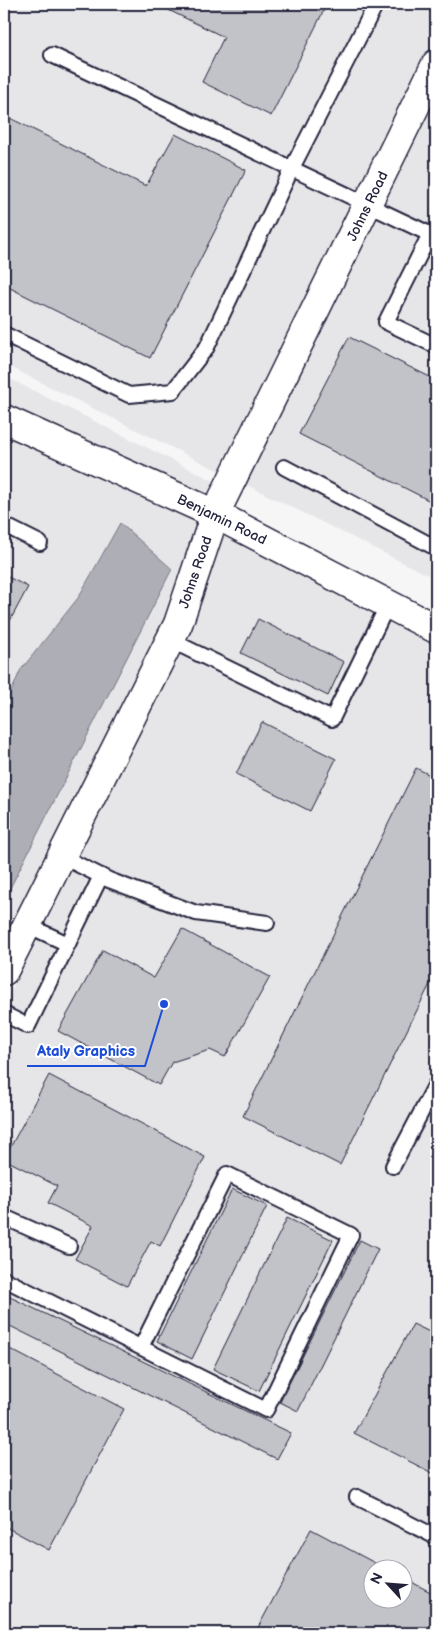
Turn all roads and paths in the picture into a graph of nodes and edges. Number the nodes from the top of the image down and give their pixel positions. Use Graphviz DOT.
graph roads {
  1 [pos="376,4"];
  2 [pos="52,55"];
  3 [pos="436,64"];
  4 [pos="292,170"];
  5 [pos="367,206"];
  6 [pos="433,236"];
  7 [pos="4,334"];
  8 [pos="436,346"];
  9 [pos="4,419"];
  10 [pos="284,466"];
  11 [pos="215,514"];
  12 [pos="4,525"];
  13 [pos="40,543"];
  14 [pos="436,548"];
  15 [pos="388,604"];
  16 [pos="436,629"];
  17 [pos="170,640"];
  18 [pos="61,856"];
  19 [pos="100,876"];
  20 [pos="267,923"];
  21 [pos="27,925"];
  22 [pos="68,944"];
  23 [pos="4,971"];
  24 [pos="4,1014"];
  25 [pos="436,1084"];
  26 [pos="393,1166"];
  27 [pos="4,1216"];
  28 [pos="69,1246"];
  29 [pos="4,1279"];
  30 [pos="141,1347"];
  31 [pos="357,1498"];
  32 [pos="436,1537"];
  1 -- 4 [label="lane"];
  2 -- 4 [label="lane"];
  3 -- 5 [label="street, Johns Road"];
  4 -- 5 [label="lane"];
  4 -- 7 [label="lane"];
  5 -- 6 [label="lane"];
  5 -- 11 [label="street, Johns Road"];
  6 -- 8 [label="lane"];
  9 -- 11 [label="street, Benjamin Road"];
  10 -- 14 [label="lane"];
  11 -- 15 [label="street, Benjamin Road"];
  11 -- 17 [label="street, Johns Road"];
  12 -- 13 [label="lane"];
  15 -- 16 [label="street, Benjamin Road"];
  15 -- 17 [label="lane"];
  17 -- 18 [label="street, Johns Road"];
  18 -- 19 [label="lane"];
  18 -- 21 [label="street, Johns Road"];
  19 -- 20 [label="lane"];
  19 -- 22 [label="lane"];
  21 -- 22 [label="lane"];
  21 -- 23 [label="street, Johns Road"];
  22 -- 24 [label="lane"];
  25 -- 26 [label="lane"];
  27 -- 28 [label="lane"];
  29 -- 30 [label="lane"];
  30 -- 30 [label="lane"];
  31 -- 32 [label="lane"];
}
